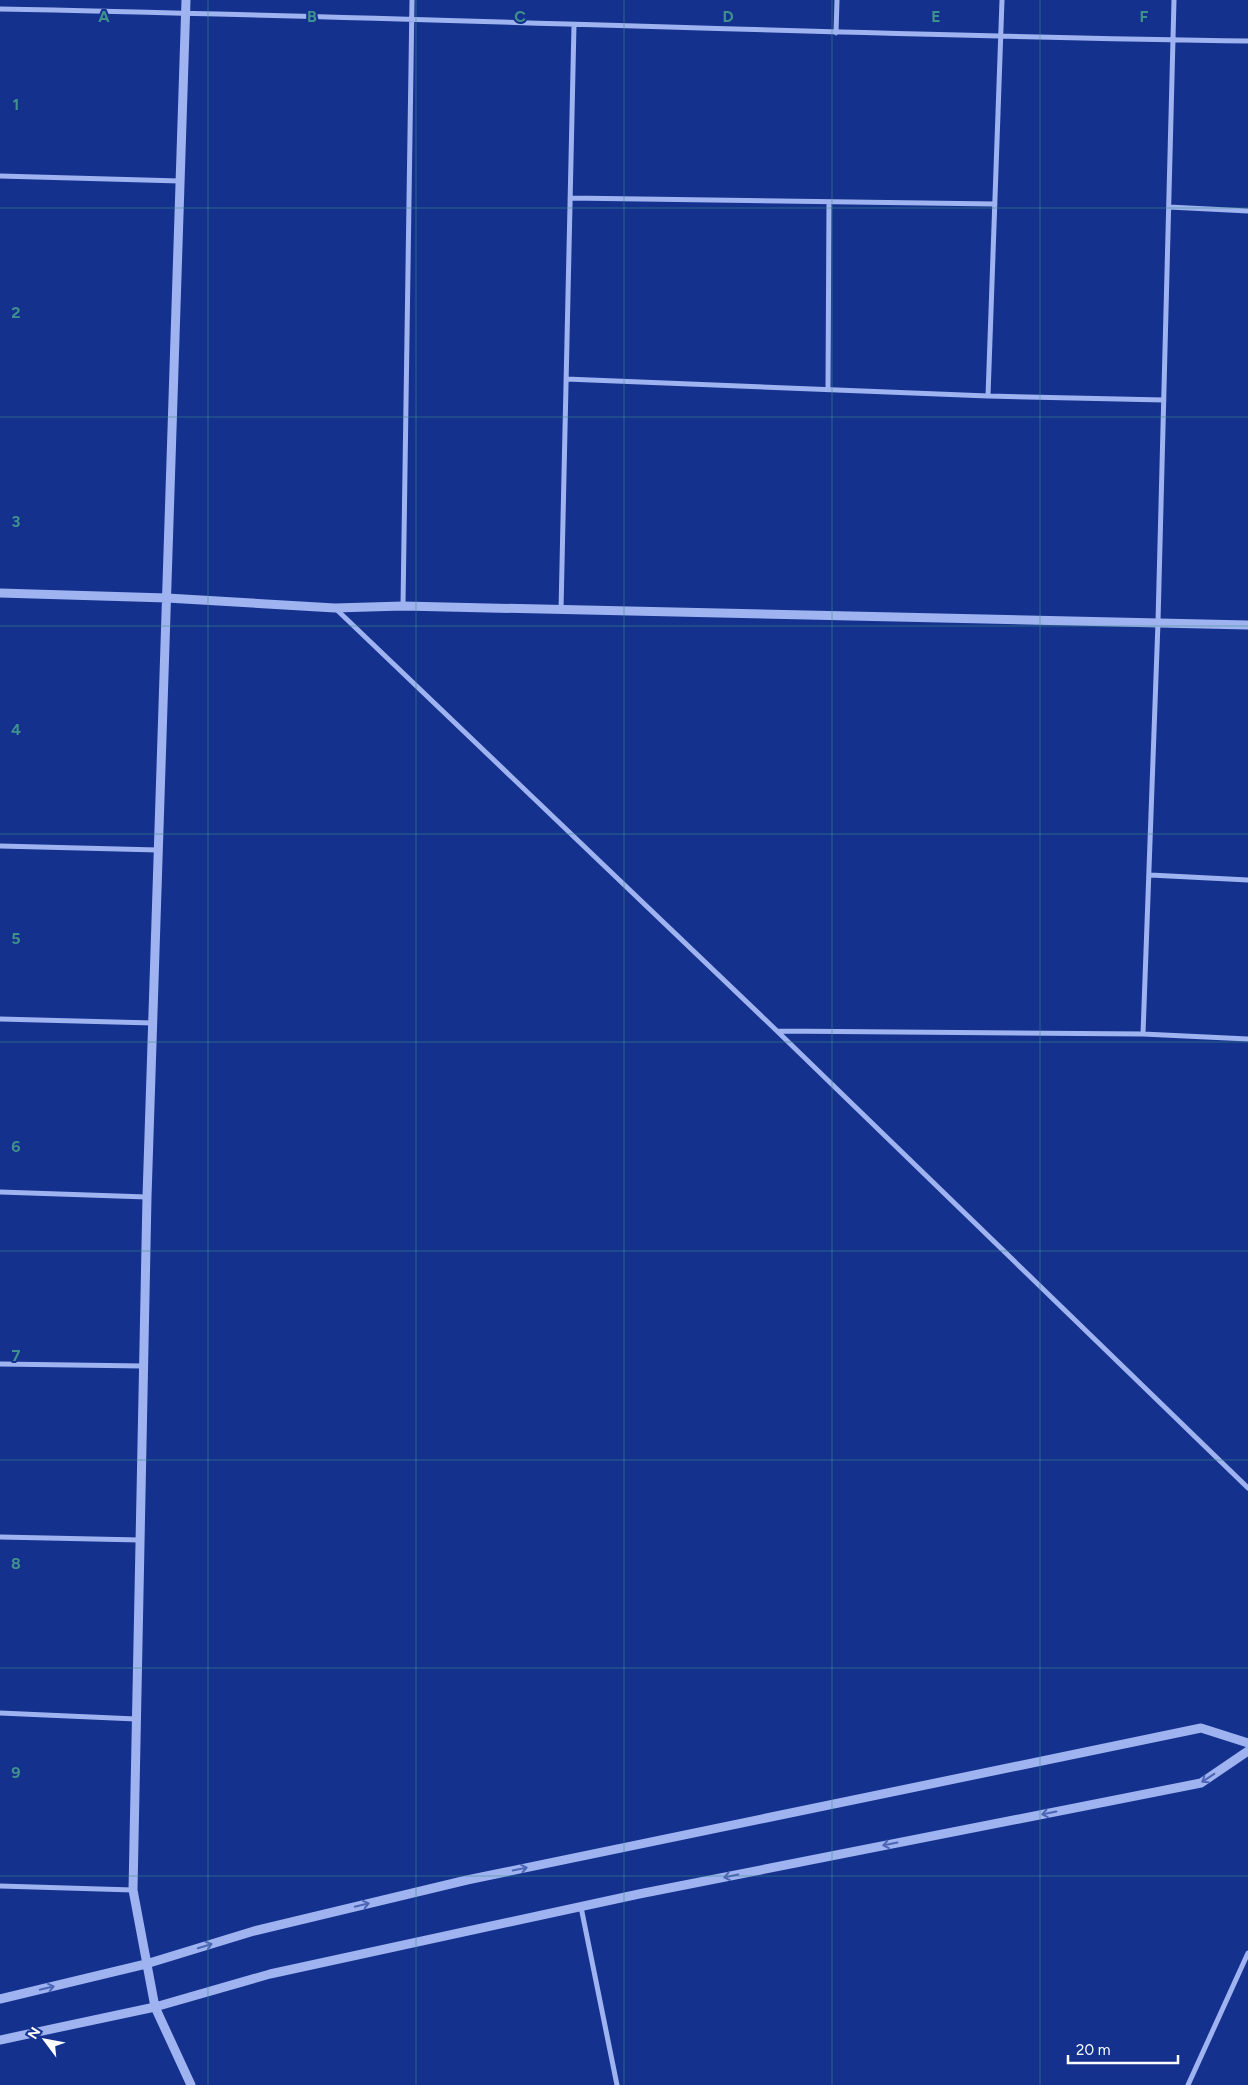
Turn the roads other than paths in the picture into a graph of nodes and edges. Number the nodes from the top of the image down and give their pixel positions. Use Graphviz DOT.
graph roads {
  1 [pos="186,0"];
  2 [pos="412,0"];
  3 [pos="837,0"];
  4 [pos="1002,0"];
  5 [pos="1174,0"];
  6 [pos="0,8"];
  7 [pos="186,12"];
  8 [pos="412,19"];
  9 [pos="574,25"];
  10 [pos="836,33"];
  11 [pos="1002,38"];
  12 [pos="1173,40"];
  13 [pos="1248,42"];
  14 [pos="0,176"];
  15 [pos="180,181"];
  16 [pos="570,198"];
  17 [pos="829,202"];
  18 [pos="995,204"];
  19 [pos="1169,207"];
  20 [pos="1248,211"];
  21 [pos="566,379"];
  22 [pos="828,390"];
  23 [pos="988,396"];
  24 [pos="1164,400"];
  25 [pos="0,593"];
  26 [pos="166,598"];
  27 [pos="402,606"];
  28 [pos="335,608"];
  29 [pos="561,610"];
  30 [pos="1158,622"];
  31 [pos="1248,625"];
  32 [pos="0,846"];
  33 [pos="158,850"];
  34 [pos="1150,875"];
  35 [pos="1248,880"];
  36 [pos="0,1019"];
  37 [pos="153,1023"];
  38 [pos="777,1031"];
  39 [pos="1144,1034"];
  40 [pos="1248,1039"];
  41 [pos="0,1192"];
  42 [pos="147,1197"];
  43 [pos="0,1364"];
  44 [pos="143,1366"];
  45 [pos="1248,1488"];
  46 [pos="0,1537"];
  47 [pos="140,1540"];
  48 [pos="0,1713"];
  49 [pos="136,1719"];
  50 [pos="1248,1743"];
  51 [pos="1248,1751"];
  52 [pos="0,1886"];
  53 [pos="132,1890"];
  54 [pos="581,1907"];
  55 [pos="1248,1953"];
  56 [pos="146,1964"];
  57 [pos="0,1999"];
  58 [pos="155,2007"];
  59 [pos="0,2040"];
  60 [pos="191,2085"];
  61 [pos="617,2085"];
  62 [pos="1188,2085"];
  1 -- 7 [label="street"];
  2 -- 8 [label="street"];
  3 -- 10 [label="street"];
  4 -- 11 [label="street"];
  5 -- 12 [label="street"];
  6 -- 7 [label="street"];
  7 -- 8 [label="street"];
  7 -- 15 [label="street"];
  8 -- 9 [label="street"];
  8 -- 27 [label="street"];
  9 -- 10 [label="street"];
  9 -- 16 [label="street"];
  10 -- 11 [label="street"];
  11 -- 12 [label="street"];
  11 -- 18 [label="street"];
  12 -- 13 [label="street"];
  12 -- 19 [label="street"];
  14 -- 15 [label="street"];
  15 -- 26 [label="street"];
  16 -- 17 [label="street"];
  16 -- 21 [label="street"];
  17 -- 18 [label="street"];
  17 -- 22 [label="street"];
  18 -- 23 [label="street"];
  19 -- 20 [label="street"];
  19 -- 24 [label="street"];
  21 -- 22 [label="street"];
  21 -- 29 [label="street"];
  22 -- 23 [label="street"];
  23 -- 24 [label="street"];
  24 -- 30 [label="street"];
  25 -- 26 [label="street"];
  26 -- 28 [label="street"];
  26 -- 33 [label="street"];
  27 -- 28 [label="street"];
  27 -- 29 [label="street"];
  28 -- 38 [label="street"];
  29 -- 30 [label="street"];
  30 -- 31 [label="street"];
  30 -- 34 [label="street"];
  32 -- 33 [label="street"];
  33 -- 37 [label="street"];
  34 -- 35 [label="street"];
  34 -- 39 [label="street"];
  36 -- 37 [label="street"];
  37 -- 42 [label="street"];
  38 -- 39 [label="street"];
  38 -- 45 [label="street"];
  39 -- 40 [label="street"];
  41 -- 42 [label="street"];
  42 -- 44 [label="street"];
  43 -- 44 [label="street"];
  44 -- 47 [label="street"];
  46 -- 47 [label="street"];
  47 -- 49 [label="street"];
  48 -- 49 [label="street"];
  49 -- 53 [label="street"];
  56 -- 50 [label="street, one-way"];
  51 -- 54 [label="street, one-way"];
  52 -- 53 [label="street"];
  53 -- 56 [label="street"];
  54 -- 58 [label="street"];
  54 -- 61 [label="street"];
  55 -- 62 [label="street"];
  57 -- 56 [label="street, one-way"];
  56 -- 58 [label="street"];
  58 -- 59 [label="street"];
  58 -- 60 [label="street"];
}
